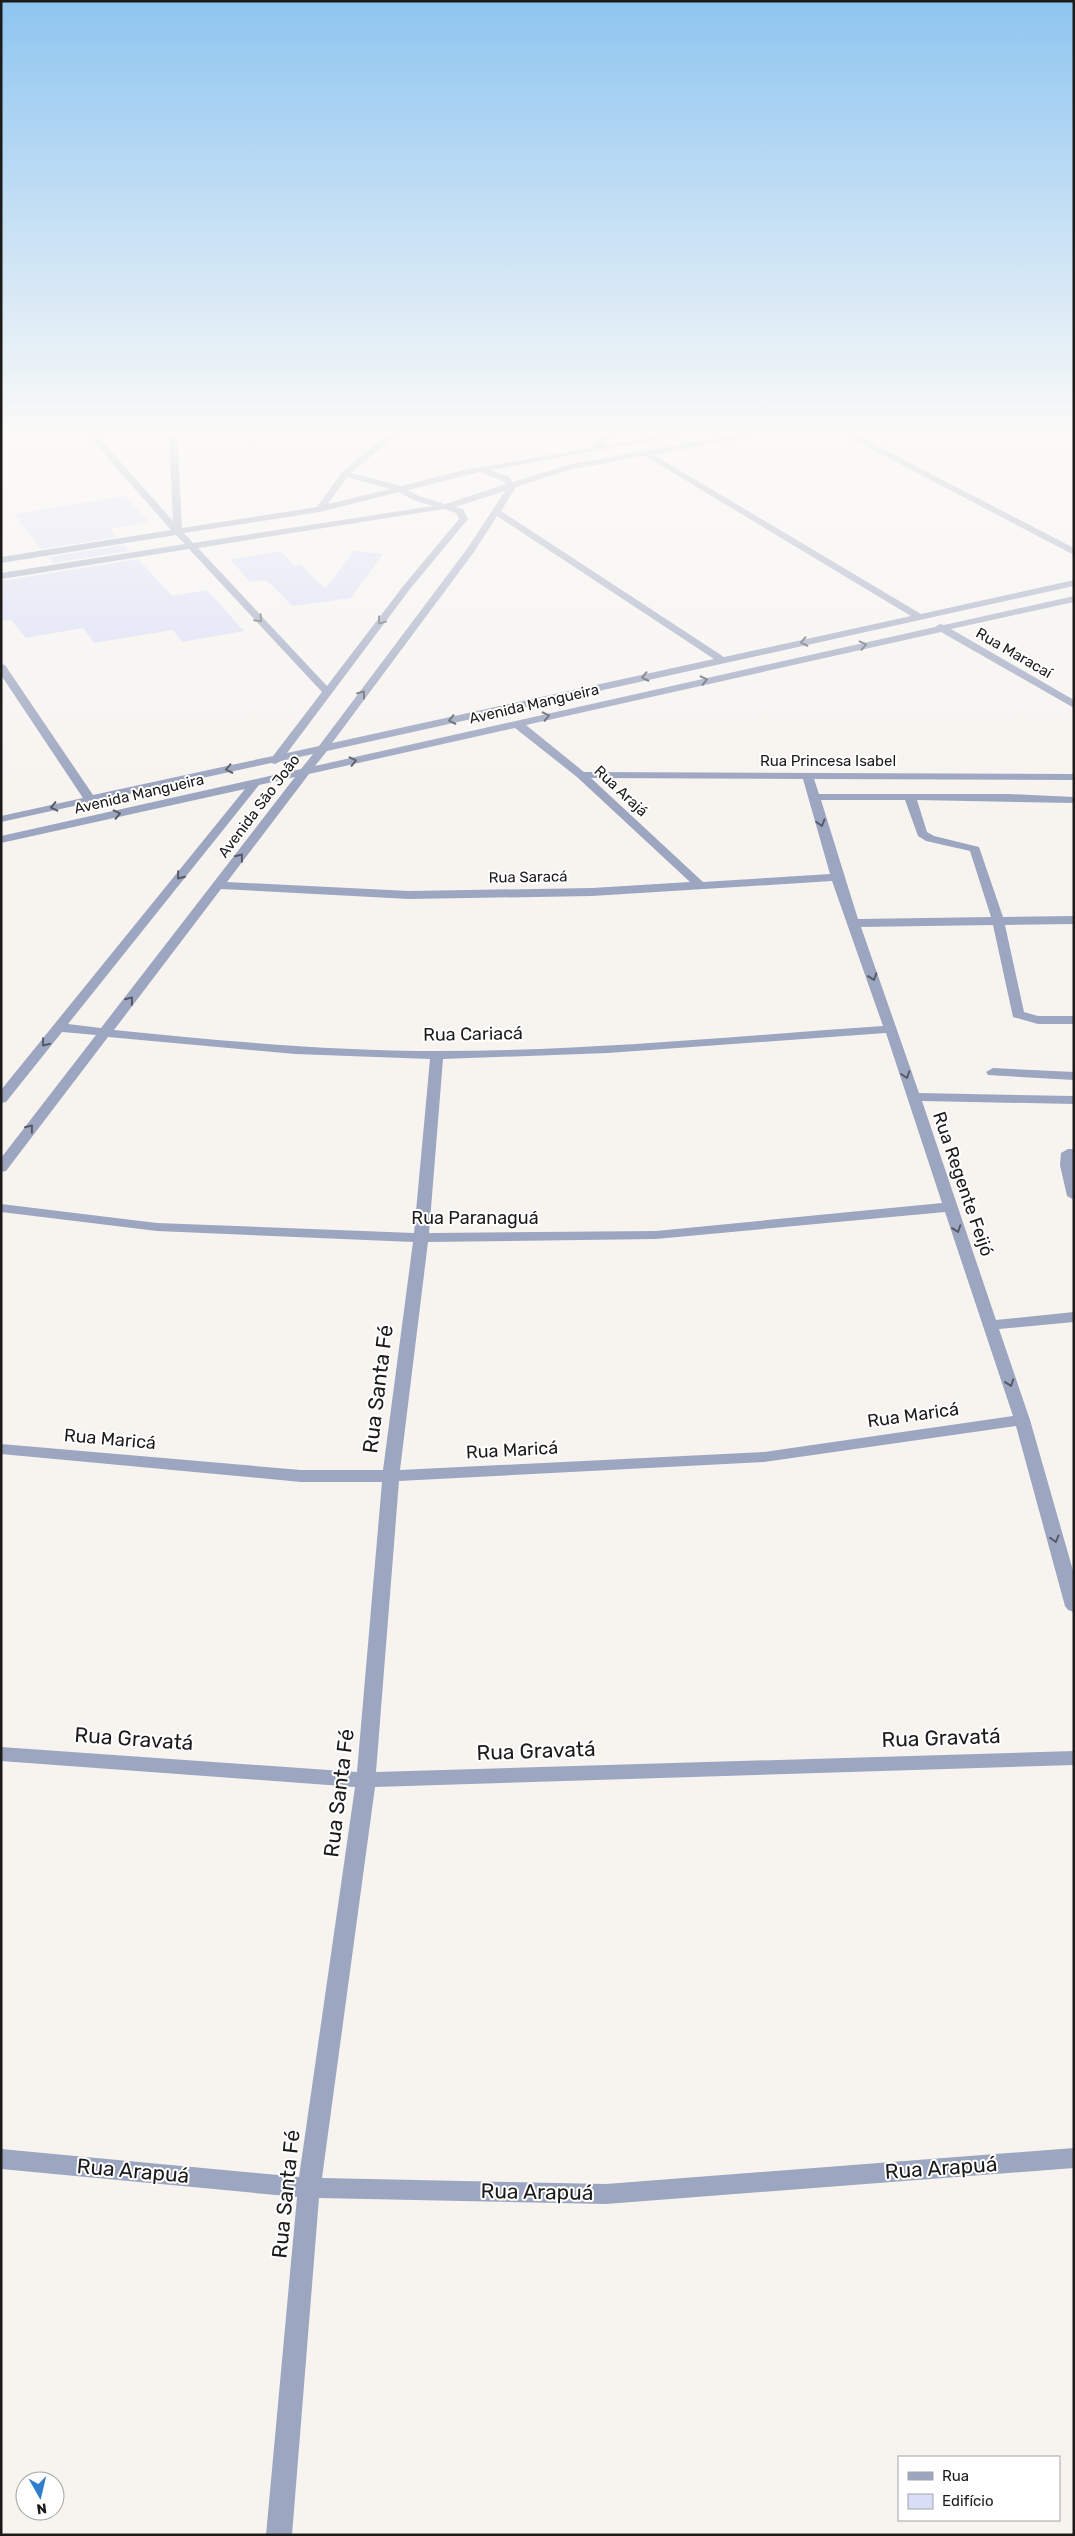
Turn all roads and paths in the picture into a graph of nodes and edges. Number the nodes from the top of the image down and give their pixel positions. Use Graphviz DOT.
graph roads {
  1 [pos="70,549"];
  2 [pos="170,549"];
  3 [pos="194,549"];
  4 [pos="439,549"];
  5 [pos="470,549"];
  6 [pos="555,549"];
  7 [pos="807,549"];
  8 [pos="53,552"];
  9 [pos="1,560"];
  10 [pos="59,567"];
  11 [pos="1,576"];
  12 [pos="1074,583"];
  13 [pos="1074,598"];
  14 [pos="920,617"];
  15 [pos="940,627"];
  16 [pos="722,660"];
  17 [pos="1,667"];
  18 [pos="327,692"];
  19 [pos="1074,705"];
  20 [pos="516,723"];
  21 [pos="324,748"];
  22 [pos="277,759"];
  23 [pos="306,772"];
  24 [pos="581,775"];
  25 [pos="808,776"];
  26 [pos="1074,777"];
  27 [pos="254,783"];
  28 [pos="813,797"];
  29 [pos="910,797"];
  30 [pos="90,799"];
  31 [pos="1074,800"];
  32 [pos="1,819"];
  33 [pos="1,840"];
  34 [pos="837,877"];
  35 [pos="218,885"];
  36 [pos="700,886"];
  37 [pos="1074,920"];
  38 [pos="998,921"];
  39 [pos="854,923"];
  40 [pos="1074,1020"];
  41 [pos="57,1027"];
  42 [pos="891,1028"];
  43 [pos="105,1033"];
  44 [pos="438,1055"];
  45 [pos="993,1072"];
  46 [pos="1074,1076"];
  47 [pos="913,1097"];
  48 [pos="1,1099"];
  49 [pos="1074,1100"];
  50 [pos="1074,1152"];
  51 [pos="1,1168"];
  52 [pos="1074,1196"];
  53 [pos="950,1207"];
  54 [pos="1,1208"];
  55 [pos="421,1238"];
  56 [pos="1074,1317"];
  57 [pos="990,1325"];
  58 [pos="1022,1420"];
  59 [pos="1,1449"];
  60 [pos="391,1476"];
  61 [pos="1074,1606"];
  62 [pos="1,1754"];
  63 [pos="1074,1758"];
  64 [pos="366,1780"];
  65 [pos="1074,2158"];
  66 [pos="1,2159"];
  67 [pos="309,2188"];
  68 [pos="279,2535"];
  1 -- 8 [label="street"];
  2 -- 10 [label="street"];
  3 -- 18 [label="street, one-way"];
  4 -- 18 [label="street, Avenida São João, one-way"];
  21 -- 5 [label="street, Avenida São João, one-way"];
  6 -- 16 [label="street"];
  7 -- 14 [label="street"];
  8 -- 9 [label="street"];
  8 -- 10 [label="street"];
  10 -- 11 [label="street"];
  12 -- 14 [label="street, Avenida Mangueira"];
  13 -- 15 [label="street, Avenida Mangueira"];
  14 -- 16 [label="street, Avenida Mangueira, one-way"];
  15 -- 19 [label="street, Rua Maracaí"];
  20 -- 15 [label="street, Avenida Mangueira, one-way"];
  16 -- 21 [label="street, Avenida Mangueira, one-way"];
  17 -- 30 [label="street"];
  18 -- 22 [label="street, Avenida São João"];
  23 -- 20 [label="street, Avenida Mangueira, one-way"];
  20 -- 24 [label="street, Rua Arajá"];
  21 -- 22 [label="street, Avenida Mangueira"];
  21 -- 23 [label="street, Avenida São João"];
  22 -- 27 [label="street, Avenida São João"];
  22 -- 30 [label="street, Avenida Mangueira, one-way"];
  23 -- 27 [label="street, Avenida Mangueira"];
  35 -- 23 [label="street, Avenida São João, one-way"];
  24 -- 25 [label="street, Rua Princesa Isabel"];
  24 -- 36 [label="street, Rua Arajá"];
  25 -- 26 [label="street, Rua Princesa Isabel"];
  25 -- 28 [label="street, Rua Regente Feijó"];
  33 -- 27 [label="street, Avenida Mangueira, one-way"];
  27 -- 41 [label="street, Avenida São João, one-way"];
  28 -- 29 [label="street"];
  28 -- 34 [label="street, Rua Regente Feijó, one-way"];
  29 -- 31 [label="street"];
  29 -- 38 [label="street"];
  30 -- 32 [label="street, Avenida Mangueira, one-way"];
  34 -- 36 [label="street, Rua Saracá"];
  34 -- 39 [label="street, Rua Regente Feijó"];
  35 -- 36 [label="street, Rua Saracá"];
  43 -- 35 [label="street, Avenida São João, one-way"];
  37 -- 38 [label="street"];
  38 -- 39 [label="street"];
  38 -- 40 [label="street"];
  39 -- 42 [label="street, Rua Regente Feijó, one-way"];
  41 -- 43 [label="street, Rua Cariacá"];
  41 -- 48 [label="street, Avenida São João, one-way"];
  42 -- 44 [label="street, Rua Cariacá"];
  42 -- 47 [label="street, Rua Regente Feijó, one-way"];
  43 -- 44 [label="street, Rua Cariacá"];
  51 -- 43 [label="street, Avenida São João, one-way"];
  44 -- 55 [label="street, Rua Santa Fé"];
  45 -- 46 [label="street"];
  47 -- 49 [label="street"];
  47 -- 53 [label="street, Rua Regente Feijó"];
  50 -- 52 [label="street"];
  53 -- 55 [label="street, Rua Paranaguá"];
  53 -- 57 [label="street, Rua Regente Feijó, one-way"];
  54 -- 55 [label="street, Rua Paranaguá"];
  55 -- 60 [label="street, Rua Santa Fé"];
  56 -- 57 [label="street"];
  57 -- 58 [label="street, Rua Regente Feijó, one-way"];
  58 -- 60 [label="street, Rua Maricá"];
  58 -- 61 [label="street, Rua Regente Feijó, one-way"];
  59 -- 60 [label="street, Rua Maricá"];
  60 -- 64 [label="street, Rua Santa Fé"];
  62 -- 64 [label="street, Rua Gravatá"];
  63 -- 64 [label="street, Rua Gravatá"];
  64 -- 67 [label="street, Rua Santa Fé"];
  65 -- 67 [label="street, Rua Arapuá"];
  66 -- 67 [label="street, Rua Arapuá"];
  67 -- 68 [label="street, Rua Santa Fé"];
}
